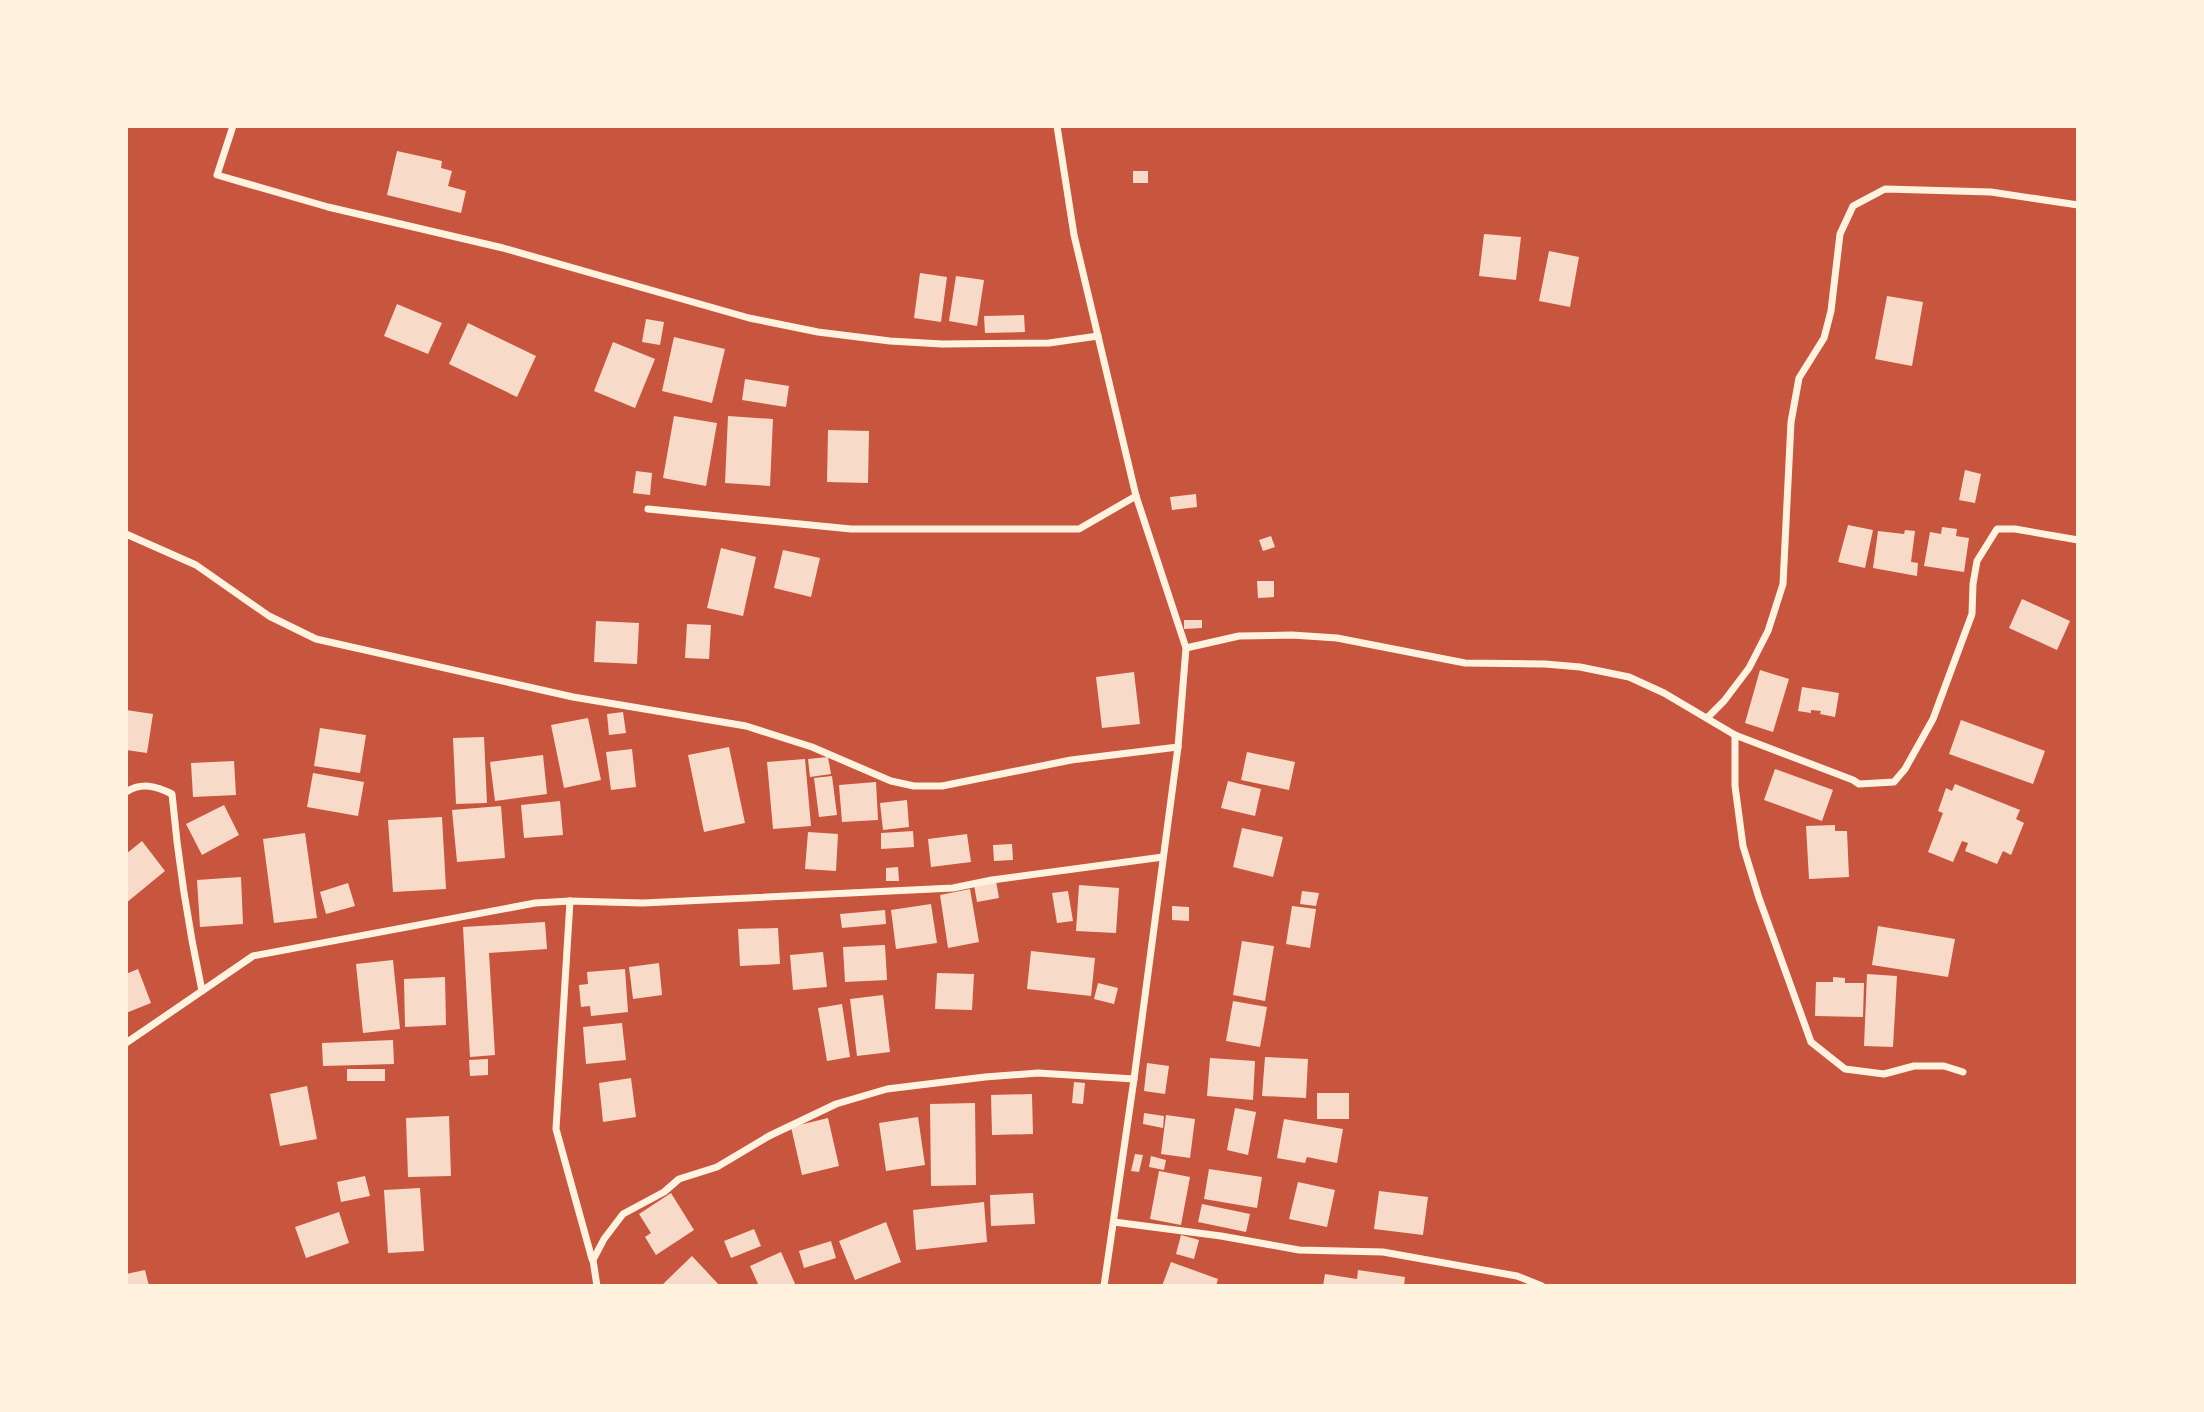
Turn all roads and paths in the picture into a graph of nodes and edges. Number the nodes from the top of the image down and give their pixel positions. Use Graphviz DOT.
graph roads {
  1 [pos="233,126"];
  2 [pos="1057,126"];
  3 [pos="2078,205"];
  4 [pos="1098,336"];
  5 [pos="1136,496"];
  6 [pos="648,509"];
  7 [pos="126,534"];
  8 [pos="2078,540"];
  9 [pos="1186,648"];
  10 [pos="1707,718"];
  11 [pos="1735,735"];
  12 [pos="1178,747"];
  13 [pos="126,793"];
  14 [pos="1163,857"];
  15 [pos="570,901"];
  16 [pos="202,991"];
  17 [pos="126,1043"];
  18 [pos="1963,1072"];
  19 [pos="1134,1079"];
  20 [pos="1114,1222"];
  21 [pos="593,1260"];
  22 [pos="597,1286"];
  23 [pos="1104,1286"];
  24 [pos="1542,1286"];
  1 -- 4 [label="street"];
  2 -- 4 [label="street"];
  3 -- 10 [label="street"];
  4 -- 5 [label="street"];
  5 -- 6 [label="street"];
  5 -- 9 [label="street"];
  7 -- 12 [label="street"];
  8 -- 11 [label="street"];
  9 -- 10 [label="street"];
  9 -- 12 [label="street"];
  10 -- 11 [label="street"];
  11 -- 18 [label="street"];
  12 -- 14 [label="street"];
  13 -- 16 [label="street"];
  14 -- 15 [label="street"];
  14 -- 19 [label="street"];
  15 -- 16 [label="street"];
  15 -- 21 [label="street"];
  16 -- 17 [label="street"];
  19 -- 20 [label="street"];
  19 -- 21 [label="street"];
  20 -- 23 [label="street"];
  20 -- 24 [label="street"];
  21 -- 22 [label="street"];
}
